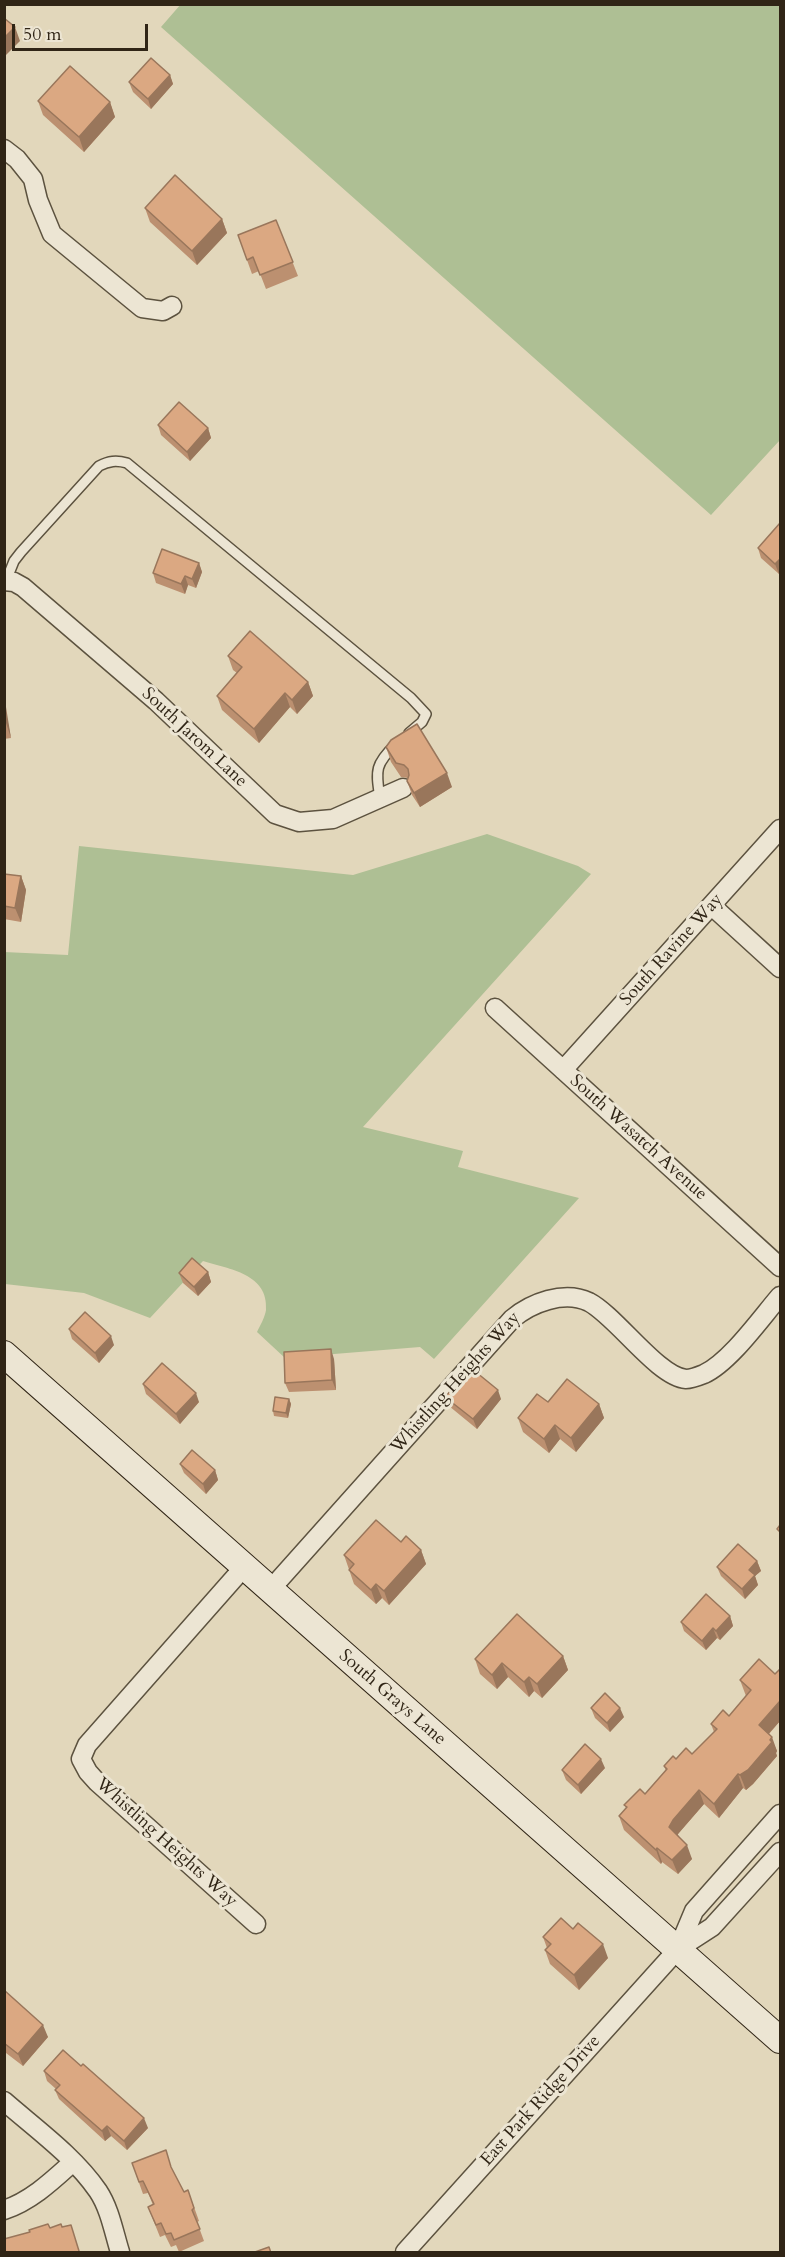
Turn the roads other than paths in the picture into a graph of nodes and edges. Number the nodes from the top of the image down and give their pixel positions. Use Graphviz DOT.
graph roads {
  1 [pos="4,149"];
  2 [pos="172,306"];
  3 [pos="5,581"];
  4 [pos="403,788"];
  5 [pos="380,799"];
  6 [pos="780,829"];
  7 [pos="712,906"];
  8 [pos="780,968"];
  9 [pos="495,1008"];
  10 [pos="563,1070"];
  11 [pos="780,1267"];
  12 [pos="780,1296"];
  13 [pos="4,1354"];
  14 [pos="244,1567"];
  15 [pos="270,1590"];
  16 [pos="780,1814"];
  17 [pos="780,1852"];
  18 [pos="256,1923"];
  19 [pos="678,1949"];
  20 [pos="780,2040"];
  21 [pos="4,2101"];
  22 [pos="73,2162"];
  23 [pos="4,2210"];
  24 [pos="120,2253"];
  25 [pos="405,2253"];
  1 -- 2 [label="street"];
  3 -- 5 [label="street, South Jarom Lane"];
  3 -- 5 [label="lane"];
  4 -- 5 [label="street, South Jarom Lane"];
  6 -- 7 [label="street, South Ravine Way"];
  7 -- 8 [label="street"];
  7 -- 10 [label="street, South Ravine Way"];
  9 -- 10 [label="street, South Wasatch Avenue"];
  10 -- 11 [label="street, South Wasatch Avenue"];
  12 -- 15 [label="street, Whistling Heights Way"];
  13 -- 14 [label="street, South Grays Lane"];
  14 -- 15 [label="street, South Grays Lane"];
  14 -- 18 [label="street, Whistling Heights Way"];
  15 -- 19 [label="street, South Grays Lane"];
  16 -- 19 [label="street, East Park Ridge Drive"];
  17 -- 19 [label="street, East Park Ridge Drive"];
  19 -- 20 [label="street, South Grays Lane"];
  19 -- 25 [label="street, East Park Ridge Drive"];
  21 -- 22 [label="street"];
  22 -- 23 [label="street"];
  22 -- 24 [label="street"];
}
